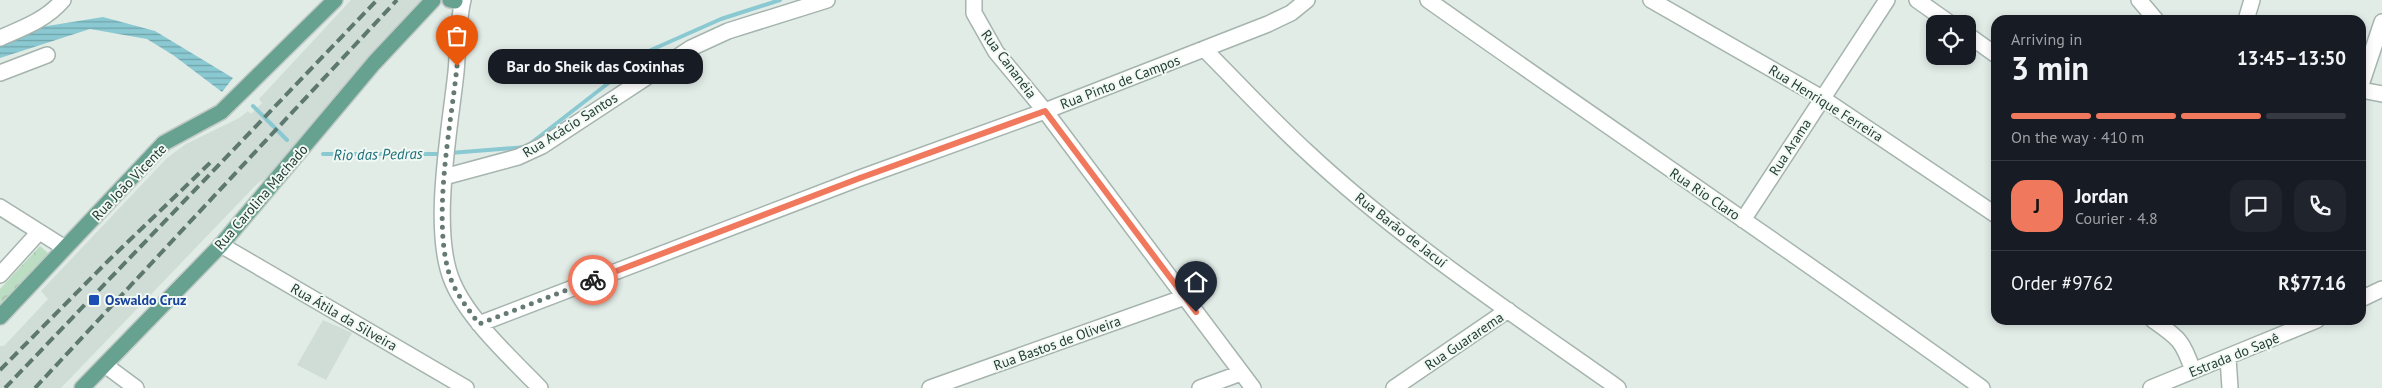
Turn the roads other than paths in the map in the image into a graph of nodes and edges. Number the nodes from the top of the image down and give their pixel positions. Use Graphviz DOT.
graph roads {
  1 [pos="63,0"];
  2 [pos="335,0"];
  3 [pos="827,0"];
  4 [pos="974,0"];
  5 [pos="1307,0"];
  6 [pos="1428,0"];
  7 [pos="1651,0"];
  8 [pos="1887,0"];
  9 [pos="1917,0"];
  10 [pos="2139,0"];
  11 [pos="2252,0"];
  12 [pos="434,1"];
  13 [pos="457,2"];
  14 [pos="1938,15"];
  15 [pos="2152,15"];
  16 [pos="2248,15"];
  17 [pos="2382,22"];
  18 [pos="0,38"];
  19 [pos="1976,41"];
  20 [pos="1204,48"];
  21 [pos="1991,51"];
  22 [pos="47,55"];
  23 [pos="2366,70"];
  24 [pos="0,74"];
  25 [pos="2366,91"];
  26 [pos="2382,94"];
  27 [pos="1822,98"];
  28 [pos="1045,111"];
  29 [pos="445,173"];
  30 [pos="0,207"];
  31 [pos="1991,211"];
  32 [pos="1743,220"];
  33 [pos="39,232"];
  34 [pos="221,245"];
  35 [pos="65,248"];
  36 [pos="0,275"];
  37 [pos="2382,289"];
  38 [pos="1185,297"];
  39 [pos="2366,297"];
  40 [pos="1508,310"];
  41 [pos="0,317"];
  42 [pos="479,324"];
  43 [pos="2160,325"];
  44 [pos="2305,325"];
  45 [pos="2228,358"];
  46 [pos="105,365"];
  47 [pos="2193,371"];
  48 [pos="1242,372"];
  49 [pos="537,387"];
  50 [pos="82,388"];
  51 [pos="136,388"];
  52 [pos="466,388"];
  53 [pos="930,388"];
  54 [pos="1200,388"];
  55 [pos="1253,388"];
  56 [pos="1394,388"];
  57 [pos="1618,388"];
  58 [pos="1982,388"];
  59 [pos="2151,388"];
  60 [pos="2230,388"];
  1 -- 18 [label="street"];
  2 -- 35 [label="main road, Rua João Vicente"];
  3 -- 29 [label="street, Rua Acácio Santos"];
  4 -- 28 [label="street, Rua Cananéia"];
  5 -- 20 [label="street, Rua Pinto de Campos"];
  6 -- 32 [label="street, Rua Rio Claro"];
  7 -- 27 [label="street, Rua Henrique Ferreira"];
  8 -- 27 [label="street, Rua Arama"];
  9 -- 14 [label="street"];
  10 -- 15 [label="street"];
  11 -- 16 [label="street"];
  12 -- 34 [label="main road, Rua Carolina Machado"];
  13 -- 29 [label="street"];
  17 -- 23 [label="street"];
  19 -- 21 [label="street"];
  20 -- 28 [label="street, Rua Pinto de Campos"];
  20 -- 40 [label="street, Rua Barão de Jacuí"];
  22 -- 24 [label="street"];
  25 -- 26 [label="street"];
  27 -- 31 [label="street, Rua Henrique Ferreira"];
  27 -- 32 [label="street, Rua Arama"];
  28 -- 38 [label="street, Rua Cananéia"];
  28 -- 42 [label="street, Rua Pinto de Campos"];
  29 -- 42 [label="street"];
  30 -- 33 [label="street"];
  32 -- 58 [label="street, Rua Rio Claro"];
  33 -- 35 [label="street"];
  33 -- 36 [label="street"];
  34 -- 46 [label="main road, Rua Carolina Machado"];
  34 -- 52 [label="street, Rua Átila da Silveira"];
  35 -- 41 [label="main road, Rua João Vicente"];
  37 -- 39 [label="street"];
  38 -- 48 [label="street, Rua Cananéia"];
  38 -- 53 [label="street, Rua Bastos de Oliveira"];
  40 -- 56 [label="street, Rua Guararema"];
  40 -- 57 [label="street, Rua Barão de Jacuí"];
  42 -- 49 [label="street"];
  43 -- 47 [label="street"];
  44 -- 45 [label="street, Estrada do Sapê"];
  45 -- 47 [label="street, Estrada do Sapê"];
  45 -- 60 [label="street"];
  46 -- 50 [label="main road, Rua Carolina Machado"];
  46 -- 51 [label="street"];
  47 -- 59 [label="street, Estrada do Sapê"];
  48 -- 54 [label="street"];
  48 -- 55 [label="street, Rua Cananéia"];
}
